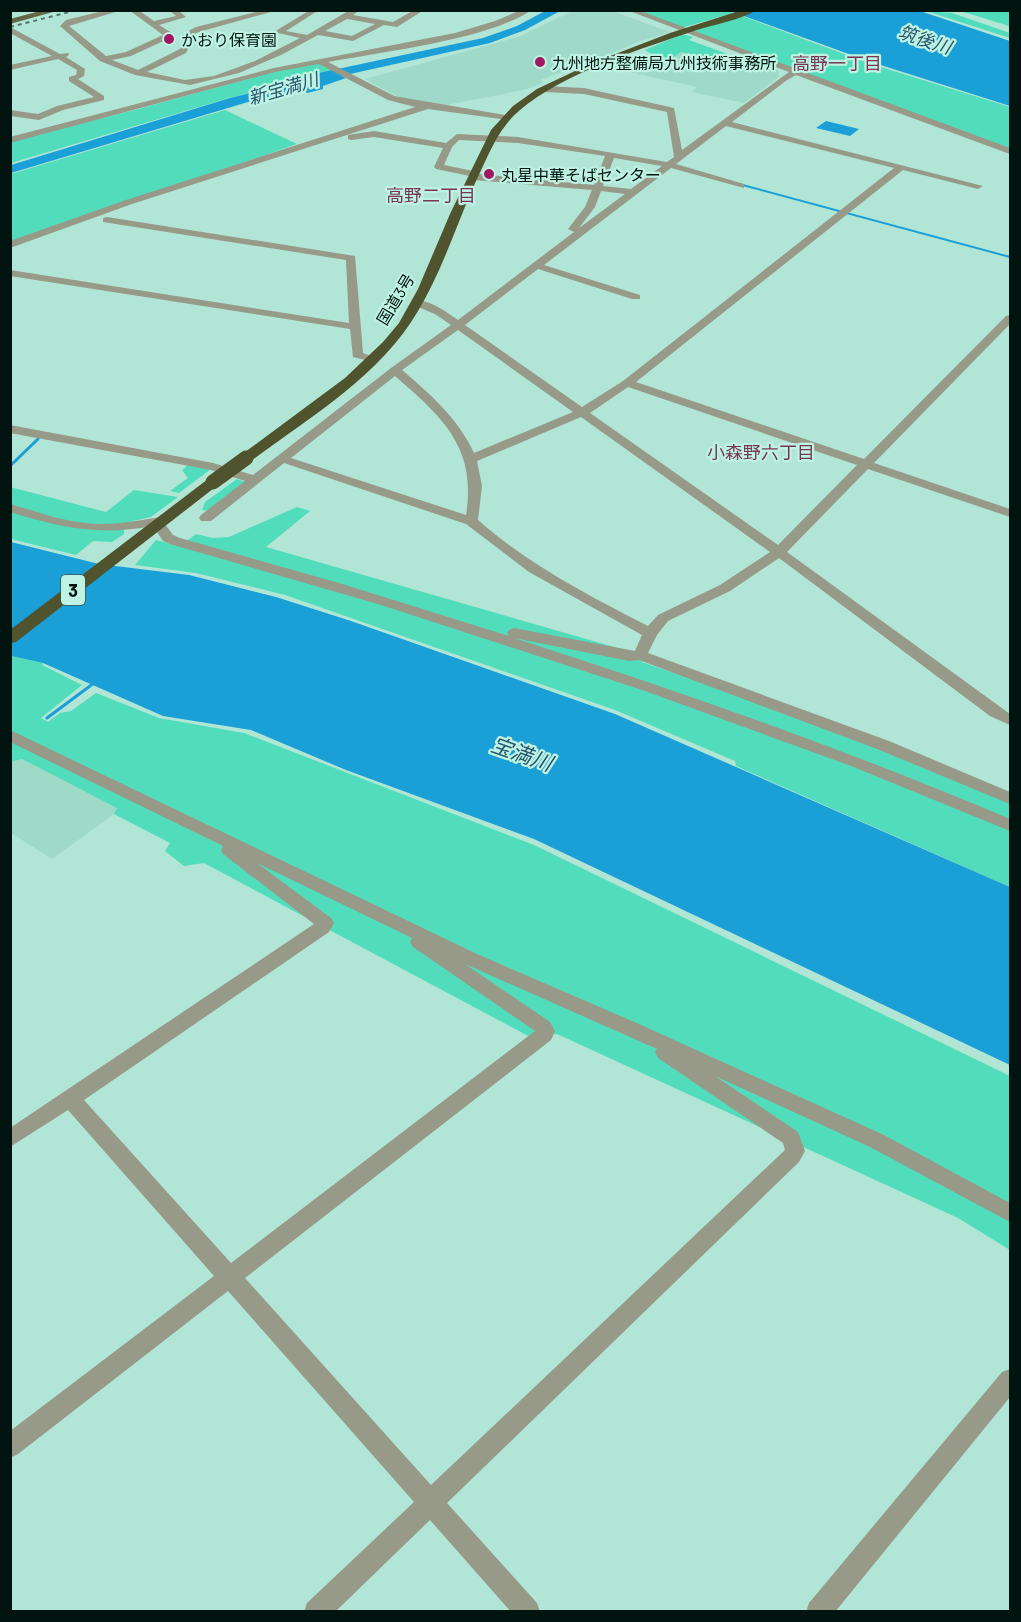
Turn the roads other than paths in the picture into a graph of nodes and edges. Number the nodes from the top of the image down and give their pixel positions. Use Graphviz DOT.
graph roads {
  1 [pos="56,10"];
  2 [pos="119,10"];
  3 [pos="132,10"];
  4 [pos="172,10"];
  5 [pos="274,10"];
  6 [pos="316,10"];
  7 [pos="357,10"];
  8 [pos="421,10"];
  9 [pos="529,10"];
  10 [pos="630,10"];
  11 [pos="753,10"];
  12 [pos="256,16"];
  13 [pos="346,16"];
  14 [pos="10,22"];
  15 [pos="383,23"];
  16 [pos="153,24"];
  17 [pos="288,27"];
  18 [pos="10,29"];
  19 [pos="684,31"];
  20 [pos="316,32"];
  21 [pos="363,35"];
  22 [pos="307,37"];
  23 [pos="348,39"];
  24 [pos="291,45"];
  25 [pos="378,46"];
  26 [pos="93,50"];
  27 [pos="301,51"];
  28 [pos="351,51"];
  29 [pos="82,52"];
  30 [pos="72,54"];
  31 [pos="62,56"];
  32 [pos="310,56"];
  33 [pos="103,59"];
  34 [pos="320,61"];
  35 [pos="10,68"];
  36 [pos="795,72"];
  37 [pos="138,73"];
  38 [pos="544,89"];
  39 [pos="105,101"];
  40 [pos="427,106"];
  41 [pos="10,113"];
  42 [pos="90,116"];
  43 [pos="505,118"];
  44 [pos="725,123"];
  45 [pos="347,138"];
  46 [pos="491,139"];
  47 [pos="10,140"];
  48 [pos="448,146"];
  49 [pos="1011,151"];
  50 [pos="611,154"];
  51 [pos="679,157"];
  52 [pos="669,165"];
  53 [pos="901,167"];
  54 [pos="475,176"];
  55 [pos="741,186"];
  56 [pos="978,186"];
  57 [pos="598,188"];
  58 [pos="633,192"];
  59 [pos="107,220"];
  60 [pos="581,232"];
  61 [pos="14,243"];
  62 [pos="536,266"];
  63 [pos="10,273"];
  64 [pos="636,297"];
  65 [pos="417,303"];
  66 [pos="1011,318"];
  67 [pos="458,325"];
  68 [pos="356,327"];
  69 [pos="373,359"];
  70 [pos="395,370"];
  71 [pos="627,383"];
  72 [pos="580,413"];
  73 [pos="10,429"];
  74 [pos="283,459"];
  75 [pos="470,459"];
  76 [pos="868,464"];
  77 [pos="255,480"];
  78 [pos="10,508"];
  79 [pos="1011,513"];
  80 [pos="206,518"];
  81 [pos="471,521"];
  82 [pos="162,523"];
  83 [pos="779,552"];
  84 [pos="460,624"];
  85 [pos="650,633"];
  86 [pos="10,638"];
  87 [pos="640,655"];
  88 [pos="1011,720"];
  89 [pos="10,735"];
  90 [pos="1011,798"];
  91 [pos="1011,825"];
  92 [pos="219,838"];
  93 [pos="401,926"];
  94 [pos="632,1029"];
  95 [pos="70,1098"];
  96 [pos="10,1138"];
  97 [pos="1011,1213"];
  98 [pos="231,1277"];
  99 [pos="1011,1380"];
  100 [pos="10,1446"];
  101 [pos="432,1502"];
  102 [pos="316,1611"];
  103 [pos="528,1611"];
  104 [pos="818,1611"];
  1 -- 14 [label="main road"];
  2 -- 26 [label="street"];
  3 -- 16 [label="street"];
  4 -- 16 [label="street"];
  5 -- 12 [label="street"];
  6 -- 17 [label="street"];
  7 -- 13 [label="street"];
  8 -- 15 [label="street"];
  9 -- 34 [label="street"];
  10 -- 19 [label="street"];
  11 -- 19 [label="highway, 国道3号 / 3"];
  12 -- 17 [label="street"];
  12 -- 37 [label="street"];
  13 -- 15 [label="street"];
  13 -- 20 [label="street"];
  15 -- 21 [label="street"];
  16 -- 33 [label="street"];
  17 -- 22 [label="street"];
  18 -- 31 [label="street"];
  19 -- 36 [label="street"];
  19 -- 38 [label="highway, 国道3号 / 3"];
  20 -- 22 [label="street"];
  20 -- 23 [label="street"];
  21 -- 23 [label="street"];
  21 -- 25 [label="street"];
  22 -- 24 [label="street"];
  23 -- 28 [label="street"];
  24 -- 27 [label="street"];
  24 -- 37 [label="street"];
  26 -- 29 [label="street"];
  26 -- 33 [label="street"];
  30 -- 31 [label="street"];
  31 -- 35 [label="street"];
  31 -- 39 [label="street"];
  32 -- 34 [label="street"];
  33 -- 37 [label="street"];
  34 -- 40 [label="street"];
  34 -- 42 [label="street"];
  36 -- 44 [label="street"];
  36 -- 49 [label="street"];
  38 -- 43 [label="highway, 国道3号 / 3"];
  38 -- 51 [label="street"];
  39 -- 41 [label="street"];
  39 -- 42 [label="street"];
  40 -- 43 [label="street"];
  40 -- 61 [label="street"];
  42 -- 47 [label="street"];
  43 -- 46 [label="highway, 国道3号 / 3"];
  44 -- 51 [label="street"];
  44 -- 53 [label="street"];
  45 -- 48 [label="street"];
  46 -- 48 [label="street"];
  46 -- 50 [label="street"];
  46 -- 54 [label="highway, 国道3号 / 3"];
  48 -- 54 [label="street"];
  50 -- 52 [label="street"];
  50 -- 57 [label="street"];
  51 -- 52 [label="street"];
  52 -- 55 [label="street"];
  52 -- 58 [label="street"];
  53 -- 56 [label="street"];
  53 -- 71 [label="street"];
  54 -- 57 [label="street"];
  54 -- 65 [label="highway, 国道3号 / 3"];
  57 -- 58 [label="street"];
  57 -- 60 [label="street"];
  58 -- 60 [label="street"];
  59 -- 68 [label="street"];
  60 -- 62 [label="street"];
  62 -- 64 [label="street"];
  62 -- 67 [label="street"];
  63 -- 68 [label="street"];
  65 -- 67 [label="street"];
  65 -- 69 [label="highway, 国道3号 / 3"];
  66 -- 76 [label="street"];
  67 -- 70 [label="street"];
  67 -- 72 [label="street"];
  68 -- 69 [label="street"];
  69 -- 82 [label="highway, 国道3号 / 3, bridge"];
  70 -- 74 [label="street"];
  70 -- 75 [label="street"];
  71 -- 72 [label="street"];
  71 -- 76 [label="street"];
  72 -- 75 [label="street"];
  72 -- 83 [label="street"];
  73 -- 77 [label="street"];
  74 -- 77 [label="street"];
  74 -- 81 [label="street"];
  75 -- 81 [label="street"];
  76 -- 79 [label="street"];
  76 -- 83 [label="street"];
  77 -- 80 [label="street"];
  78 -- 82 [label="street"];
  81 -- 85 [label="street"];
  82 -- 84 [label="street"];
  82 -- 86 [label="highway, 国道3号 / 3"];
  83 -- 85 [label="street"];
  83 -- 88 [label="street"];
  84 -- 87 [label="street"];
  84 -- 91 [label="street"];
  85 -- 87 [label="street"];
  87 -- 90 [label="street"];
  89 -- 92 [label="street"];
  92 -- 93 [label="street"];
  92 -- 95 [label="street"];
  93 -- 94 [label="street"];
  93 -- 98 [label="street"];
  94 -- 97 [label="street"];
  94 -- 101 [label="street"];
  95 -- 96 [label="street"];
  95 -- 98 [label="street"];
  98 -- 100 [label="street"];
  98 -- 101 [label="street"];
  99 -- 104 [label="street"];
  101 -- 102 [label="street"];
  101 -- 103 [label="street"];
}
